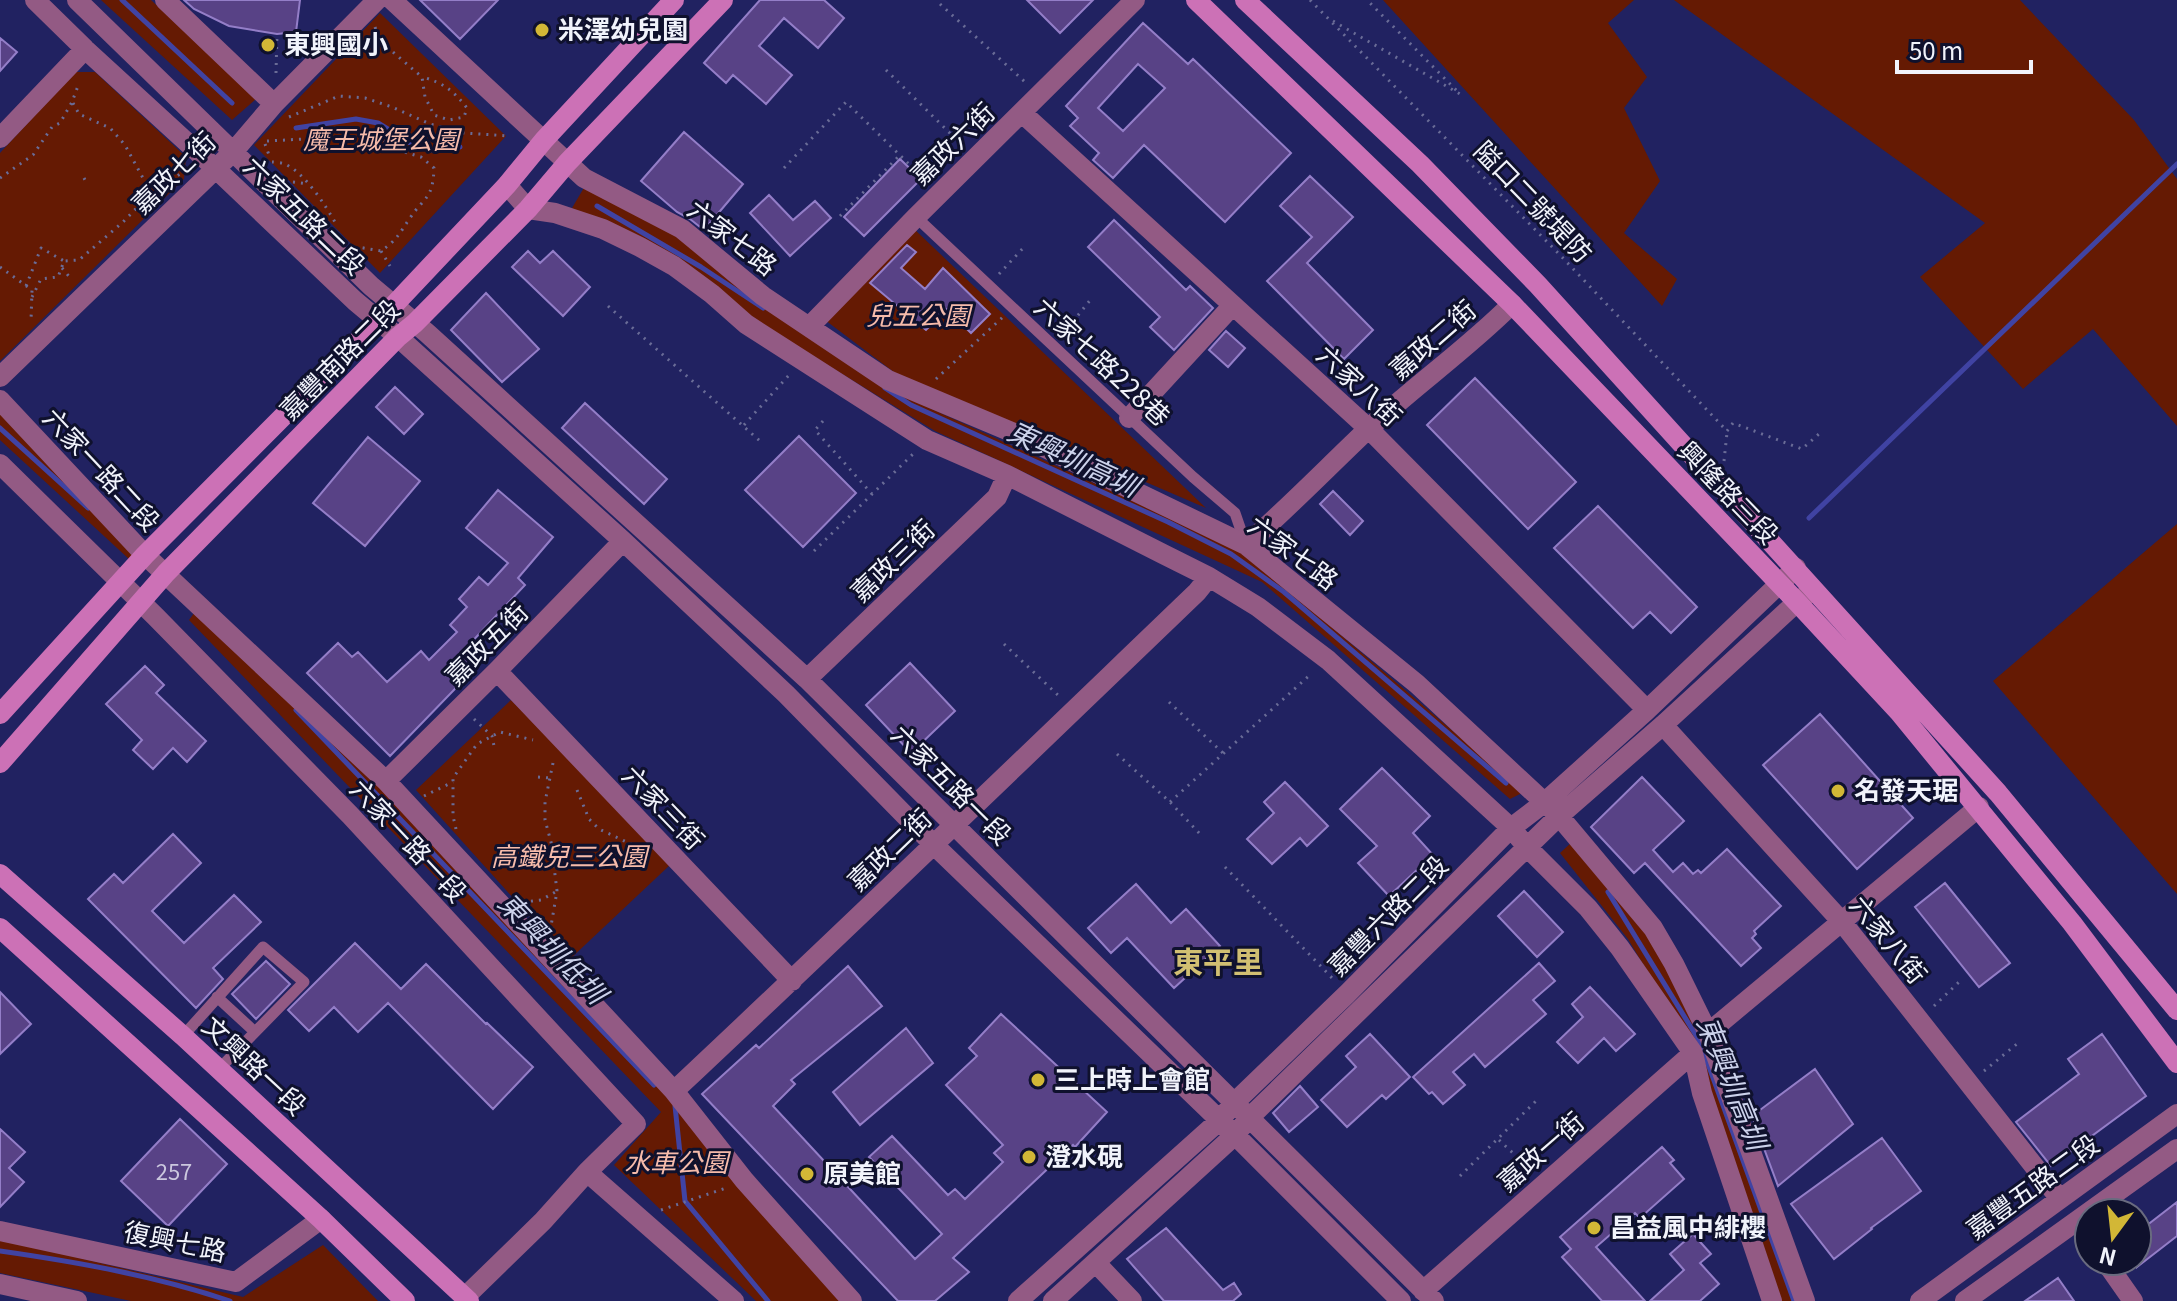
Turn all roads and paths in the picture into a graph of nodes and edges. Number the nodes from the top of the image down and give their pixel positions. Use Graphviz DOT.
graph roads {
  1 [pos="35,0"];
  2 [pos="77,0"];
  3 [pos="165,0"];
  4 [pos="392,0"];
  5 [pos="674,0"];
  6 [pos="723,0"];
  7 [pos="1135,0"];
  8 [pos="1196,0"];
  9 [pos="1245,0"];
  10 [pos="1310,0"];
  11 [pos="1367,0"];
  12 [pos="373,4"];
  13 [pos="940,4"];
  14 [pos="1330,19"];
  15 [pos="277,34"];
  16 [pos="85,49"];
  17 [pos="886,70"];
  18 [pos="422,77"];
  19 [pos="80,80"];
  20 [pos="1040,95"];
  21 [pos="72,102"];
  22 [pos="279,113"];
  23 [pos="1022,113"];
  24 [pos="269,135"];
  25 [pos="518,136"];
  26 [pos="0,138"];
  27 [pos="544,140"];
  28 [pos="234,151"];
  29 [pos="900,155"];
  30 [pos="976,159"];
  31 [pos="265,161"];
  32 [pos="567,163"];
  33 [pos="190,168"];
  34 [pos="784,168"];
  35 [pos="216,169"];
  36 [pos="0,178"];
  37 [pos="84,178"];
  38 [pos="87,184"];
  39 [pos="507,185"];
  40 [pos="156,188"];
  41 [pos="939,194"];
  42 [pos="528,209"];
  43 [pos="840,216"];
  44 [pos="916,217"];
  45 [pos="340,231"];
  46 [pos="1026,245"];
  47 [pos="356,246"];
  48 [pos="381,251"];
  49 [pos="64,261"];
  50 [pos="390,266"];
  51 [pos="0,267"];
  52 [pos="988,285"];
  53 [pos="26,286"];
  54 [pos="32,297"];
  55 [pos="1091,299"];
  56 [pos="1512,304"];
  57 [pos="1233,305"];
  58 [pos="608,306"];
  59 [pos="1013,308"];
  60 [pos="386,313"];
  61 [pos="415,323"];
  62 [pos="809,327"];
  63 [pos="398,337"];
  64 [pos="1053,346"];
  65 [pos="30,348"];
  66 [pos="802,360"];
  67 [pos="0,377"];
  68 [pos="919,394"];
  69 [pos="0,400"];
  70 [pos="1129,418"];
  71 [pos="823,421"];
  72 [pos="744,425"];
  73 [pos="1369,429"];
  74 [pos="1727,431"];
  75 [pos="1820,433"];
  76 [pos="927,440"];
  77 [pos="760,441"];
  78 [pos="1724,461"];
  79 [pos="0,464"];
  80 [pos="1007,475"];
  81 [pos="872,494"];
  82 [pos="623,541"];
  83 [pos="1246,545"];
  84 [pos="814,551"];
  85 [pos="145,555"];
  86 [pos="1796,568"];
  87 [pos="166,573"];
  88 [pos="1209,577"];
  89 [pos="120,581"];
  90 [pos="1779,584"];
  91 [pos="1814,590"];
  92 [pos="140,602"];
  93 [pos="1797,602"];
  94 [pos="1004,644"];
  95 [pos="1328,660"];
  96 [pos="497,671"];
  97 [pos="807,679"];
  98 [pos="1169,702"];
  99 [pos="1074,710"];
  100 [pos="1647,710"];
  101 [pos="469,713"];
  102 [pos="0,714"];
  103 [pos="1663,725"];
  104 [pos="492,736"];
  105 [pos="533,740"];
  106 [pos="494,746"];
  107 [pos="1117,754"];
  108 [pos="1224,754"];
  109 [pos="0,763"];
  110 [pos="553,763"];
  111 [pos="538,777"];
  112 [pos="550,778"];
  113 [pos="386,781"];
  114 [pos="453,782"];
  115 [pos="577,790"];
  116 [pos="417,799"];
  117 [pos="1170,802"];
  118 [pos="1979,807"];
  119 [pos="1552,809"];
  120 [pos="954,825"];
  121 [pos="1511,828"];
  122 [pos="1200,834"];
  123 [pos="458,837"];
  124 [pos="933,844"];
  125 [pos="635,846"];
  126 [pos="1527,847"];
  127 [pos="1225,867"];
  128 [pos="0,874"];
  129 [pos="557,891"];
  130 [pos="510,903"];
  131 [pos="1842,922"];
  132 [pos="0,928"];
  133 [pos="559,940"];
  134 [pos="792,981"];
  135 [pos="1959,982"];
  136 [pos="1347,994"];
  137 [pos="217,997"];
  138 [pos="2177,1010"];
  139 [pos="1919,1020"];
  140 [pos="255,1032"];
  141 [pos="1708,1033"];
  142 [pos="183,1036"];
  143 [pos="2018,1043"];
  144 [pos="1693,1053"];
  145 [pos="2177,1063"];
  146 [pos="219,1069"];
  147 [pos="1969,1084"];
  148 [pos="674,1091"];
  149 [pos="1536,1101"];
  150 [pos="1234,1103"];
  151 [pos="2177,1114"];
  152 [pos="1249,1118"];
  153 [pos="1219,1121"];
  154 [pos="1235,1135"];
  155 [pos="1499,1140"];
  156 [pos="2177,1149"];
  157 [pos="587,1172"];
  158 [pos="1460,1176"];
  159 [pos="1545,1184"];
  160 [pos="714,1193"];
  161 [pos="2121,1197"];
  162 [pos="2060,1199"];
  163 [pos="674,1206"];
  164 [pos="321,1219"];
  165 [pos="0,1231"];
  166 [pos="2073,1236"];
  167 [pos="1096,1263"];
  168 [pos="2116,1277"];
  169 [pos="0,1284"];
  170 [pos="1429,1296"];
  171 [pos="467,1299"];
  172 [pos="77,1301"];
  173 [pos="405,1301"];
  174 [pos="734,1301"];
  175 [pos="852,1301"];
  176 [pos="1018,1301"];
  177 [pos="1053,1301"];
  178 [pos="1132,1301"];
  179 [pos="1401,1301"];
  180 [pos="1772,1301"];
  181 [pos="1805,1301"];
  182 [pos="1920,1301"];
  183 [pos="1965,1301"];
  184 [pos="2133,1301"];
  1 -- 16 [label="street, 六家五路二段"];
  2 -- 28 [label="street, 六家五路二段"];
  3 -- 22 [label="street"];
  4 -- 27 [label="street, 六家七路"];
  5 -- 27 [label="street, 嘉豐南路二段"];
  6 -- 32 [label="street, 嘉豐南路二段"];
  7 -- 20 [label="street, 嘉政六街"];
  8 -- 56 [label="street, 興隆路三段"];
  9 -- 86 [label="street, 興隆路三段"];
  10 -- 14 [label="path, 隘口二號堤防"];
  11 -- 14 [label="path"];
  12 -- 18 [label="path"];
  12 -- 22 [label="street, 嘉政七街"];
  13 -- 20 [label="path"];
  14 -- 74 [label="path, 隘口二號堤防"];
  15 -- 22 [label="path"];
  16 -- 26 [label="street"];
  16 -- 35 [label="street, 六家五路二段"];
  17 -- 30 [label="path"];
  18 -- 18 [label="path"];
  19 -- 21 [label="path"];
  20 -- 23 [label="street, 嘉政六街"];
  21 -- 36 [label="path"];
  21 -- 40 [label="path"];
  22 -- 25 [label="path"];
  22 -- 28 [label="street, 嘉政七街"];
  23 -- 30 [label="street, 嘉政六街"];
  23 -- 57 [label="street, 六家八街"];
  24 -- 48 [label="path"];
  27 -- 32 [label="street, 六家七路"];
  27 -- 39 [label="street, 嘉豐南路二段"];
  28 -- 35 [label="street, 嘉政七街"];
  28 -- 60 [label="street, 六家五路二段"];
  29 -- 34 [label="path"];
  29 -- 41 [label="path"];
  29 -- 43 [label="path"];
  30 -- 41 [label="street, 嘉政六街"];
  31 -- 45 [label="path"];
  32 -- 42 [label="street, 嘉豐南路二段"];
  32 -- 62 [label="street, 六家七路"];
  33 -- 40 [label="path"];
  35 -- 60 [label="street, 六家五路二段"];
  35 -- 65 [label="street, 嘉政七街"];
  37 -- 38 [label="path"];
  39 -- 42 [label="street"];
  39 -- 60 [label="street, 嘉豐南路二段"];
  40 -- 49 [label="path"];
  41 -- 44 [label="street, 嘉政六街"];
  42 -- 61 [label="street, 嘉豐南路二段"];
  42 -- 66 [label="street"];
  44 -- 52 [label="lane, 六家七路228巷"];
  44 -- 62 [label="street, 嘉政六街"];
  46 -- 52 [label="path"];
  47 -- 48 [label="path"];
  48 -- 50 [label="path"];
  49 -- 53 [label="path"];
  49 -- 54 [label="path"];
  51 -- 53 [label="path"];
  52 -- 59 [label="lane, 六家七路228巷"];
  53 -- 54 [label="path"];
  54 -- 65 [label="path"];
  55 -- 64 [label="path"];
  56 -- 73 [label="street, 嘉政二街"];
  56 -- 90 [label="street, 興隆路三段"];
  57 -- 70 [label="street"];
  57 -- 73 [label="street, 六家八街"];
  58 -- 72 [label="path"];
  59 -- 64 [label="lane, 六家七路228巷"];
  59 -- 68 [label="path"];
  60 -- 61 [label="street, 六家五路二段"];
  60 -- 63 [label="street, 六家五路二段"];
  60 -- 85 [label="street, 嘉豐南路二段"];
  61 -- 63 [label="street, 嘉豐南路二段"];
  61 -- 97 [label="street, 六家五路一段"];
  62 -- 68 [label="street, 六家七路"];
  63 -- 82 [label="street, 六家五路一段"];
  63 -- 87 [label="street, 嘉豐南路二段"];
  64 -- 70 [label="lane, 六家七路228巷"];
  65 -- 67 [label="street, 嘉政七街"];
  66 -- 72 [label="path"];
  66 -- 76 [label="street"];
  68 -- 83 [label="street, 六家七路"];
  69 -- 85 [label="street, 六家一路二段"];
  70 -- 83 [label="lane, 六家七路228巷"];
  71 -- 81 [label="path"];
  72 -- 77 [label="path"];
  73 -- 83 [label="street, 嘉政二街"];
  73 -- 100 [label="street, 六家八街"];
  74 -- 75 [label="path"];
  74 -- 78 [label="path"];
  76 -- 80 [label="street"];
  76 -- 81 [label="path"];
  79 -- 89 [label="street"];
  80 -- 88 [label="street"];
  80 -- 97 [label="street, 嘉政三街"];
  81 -- 84 [label="path"];
  82 -- 96 [label="street, 嘉政五街"];
  82 -- 124 [label="street, 六家五路一段"];
  83 -- 119 [label="street, 六家七路"];
  85 -- 87 [label="street, 六家一路二段"];
  85 -- 89 [label="street, 嘉豐南路二段"];
  86 -- 90 [label="street, 嘉豐六路二段"];
  86 -- 91 [label="street, 興隆路三段"];
  87 -- 92 [label="street, 嘉豐南路二段"];
  87 -- 113 [label="street, 六家一路一段"];
  88 -- 95 [label="street"];
  88 -- 99 [label="street, 嘉政二街"];
  89 -- 92 [label="street, 六家一路一段"];
  89 -- 102 [label="street, 嘉豐南路二段"];
  90 -- 93 [label="street, 興隆路三段"];
  90 -- 100 [label="street, 嘉豐六路二段"];
  91 -- 93 [label="street, 嘉豐六路二段"];
  91 -- 138 [label="street, 興隆路三段"];
  92 -- 109 [label="street, 嘉豐南路二段"];
  92 -- 157 [label="street, 六家一路一段"];
  93 -- 103 [label="street, 嘉豐六路二段"];
  93 -- 118 [label="street, 興隆路三段"];
  94 -- 99 [label="path"];
  95 -- 108 [label="path"];
  95 -- 121 [label="street"];
  96 -- 113 [label="street, 嘉政五街"];
  96 -- 134 [label="street, 六家三街"];
  97 -- 120 [label="street, 六家五路一段"];
  98 -- 108 [label="path"];
  99 -- 120 [label="street, 嘉政二街"];
  100 -- 119 [label="street, 嘉豐六路二段"];
  101 -- 104 [label="path"];
  103 -- 119 [label="street, 嘉豐六路二段"];
  103 -- 131 [label="street, 六家八街"];
  104 -- 105 [label="path"];
  104 -- 106 [label="path"];
  104 -- 114 [label="path"];
  107 -- 117 [label="path"];
  108 -- 117 [label="path"];
  110 -- 112 [label="path"];
  111 -- 112 [label="path"];
  112 -- 129 [label="path"];
  113 -- 148 [label="street, 六家一路一段"];
  114 -- 116 [label="path"];
  114 -- 123 [label="path"];
  115 -- 125 [label="path"];
  117 -- 122 [label="path"];
  118 -- 131 [label="street"];
  118 -- 145 [label="street, 興隆路三段"];
  119 -- 121 [label="street, 嘉豐六路二段"];
  119 -- 126 [label="street, 嘉豐六路二段"];
  119 -- 141 [label="street, 六家七路"];
  120 -- 124 [label="street, 嘉政二街"];
  120 -- 150 [label="street, 六家五路一段"];
  121 -- 126 [label="street"];
  121 -- 136 [label="street, 嘉豐六路二段"];
  124 -- 134 [label="street, 嘉政二街"];
  124 -- 153 [label="street, 六家五路一段"];
  126 -- 144 [label="street"];
  126 -- 152 [label="street, 嘉豐六路二段"];
  127 -- 136 [label="path"];
  128 -- 142 [label="street, 文興路一段"];
  129 -- 130 [label="path"];
  129 -- 133 [label="path"];
  131 -- 139 [label="street, 六家八街"];
  131 -- 141 [label="street"];
  132 -- 164 [label="street"];
  134 -- 148 [label="street, 嘉政二街"];
  135 -- 139 [label="path"];
  136 -- 150 [label="street, 嘉豐六路二段"];
  137 -- 140 [label="lane"];
  137 -- 140 [label="lane"];
  137 -- 142 [label="lane"];
  139 -- 147 [label="street, 六家八街"];
  140 -- 146 [label="lane"];
  141 -- 181 [label="street, 六家七路"];
  142 -- 146 [label="street, 文興路一段"];
  143 -- 147 [label="path"];
  144 -- 159 [label="street, 嘉政一街"];
  144 -- 180 [label="street"];
  146 -- 171 [label="street, 文興路一段"];
  147 -- 162 [label="street, 六家八街"];
  148 -- 175 [label="street, 六家一路一段"];
  149 -- 155 [label="path"];
  150 -- 152 [label="street, 六家五路一段"];
  150 -- 153 [label="street, 嘉豐六路二段"];
  151 -- 162 [label="street, 嘉豐五路二段"];
  152 -- 154 [label="street, 嘉豐六路二段"];
  152 -- 170 [label="street, 六家五路一段"];
  153 -- 154 [label="street, 六家五路一段"];
  153 -- 176 [label="street, 嘉豐六路二段"];
  154 -- 167 [label="street, 嘉豐六路二段"];
  154 -- 179 [label="street, 六家五路一段"];
  155 -- 158 [label="path"];
  155 -- 159 [label="path"];
  156 -- 161 [label="street, 嘉豐五路二段"];
  157 -- 171 [label="street"];
  157 -- 174 [label="street"];
  159 -- 170 [label="street, 嘉政一街"];
  160 -- 163 [label="path"];
  162 -- 182 [label="street, 嘉豐五路二段"];
  164 -- 165 [label="street, 復興七路"];
  164 -- 173 [label="street"];
  166 -- 183 [label="street, 嘉豐五路二段"];
  167 -- 177 [label="street, 嘉豐六路二段"];
  167 -- 178 [label="street"];
  168 -- 184 [label="street"];
  169 -- 172 [label="street"];
}
